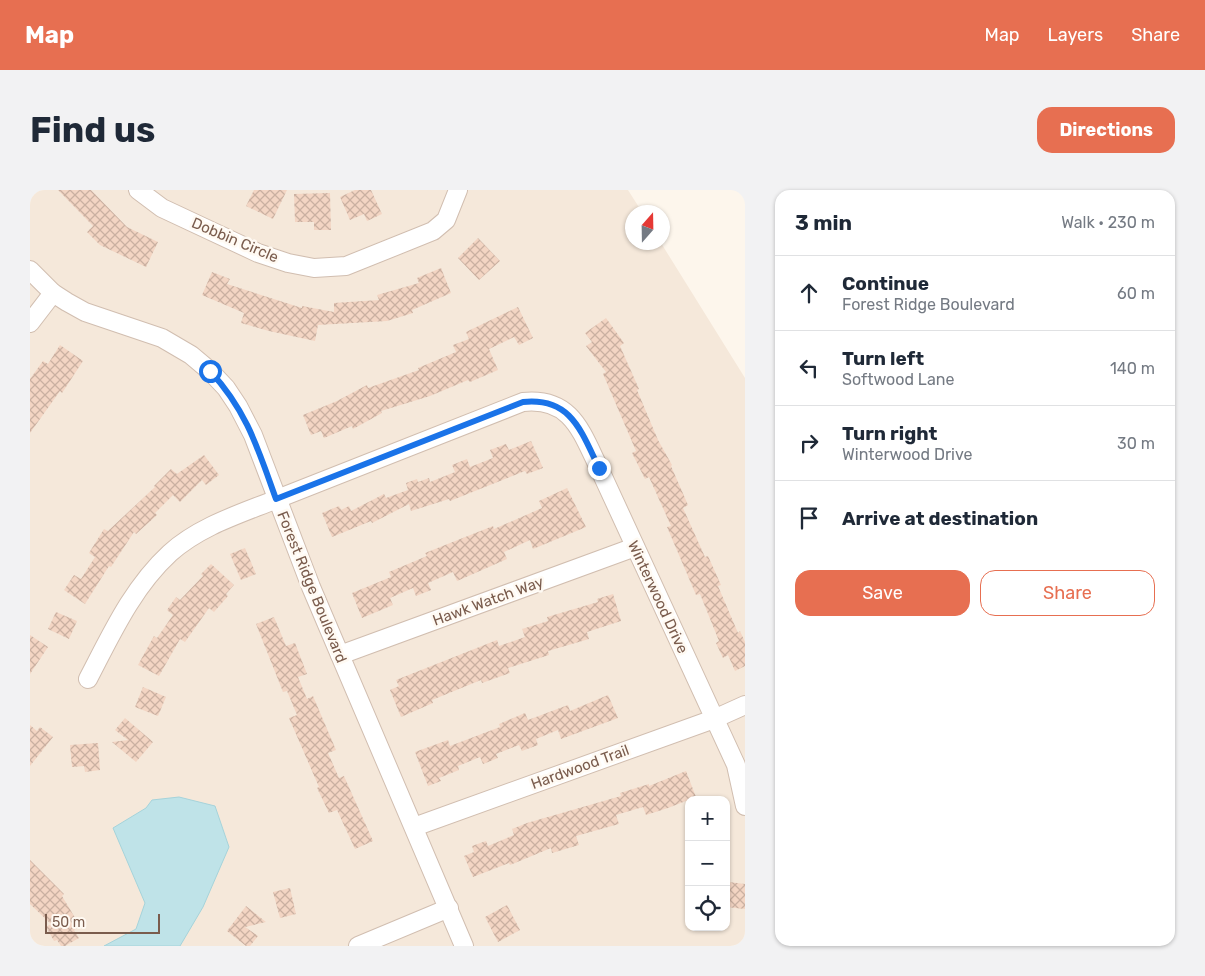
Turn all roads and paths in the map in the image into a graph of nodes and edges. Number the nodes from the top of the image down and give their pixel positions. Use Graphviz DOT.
graph roads {
  1 [pos="138,190"];
  2 [pos="458,190"];
  3 [pos="30,270"];
  4 [pos="53,292"];
  5 [pos="30,323"];
  6 [pos="276,499"];
  7 [pos="635,547"];
  8 [pos="340,655"];
  9 [pos="88,679"];
  10 [pos="745,705"];
  11 [pos="714,719"];
  12 [pos="745,806"];
  13 [pos="414,827"];
  14 [pos="449,908"];
  15 [pos="358,946"];
  16 [pos="464,946"];
  1 -- 2 [label="street, Dobbin Circle"];
  3 -- 4 [label="street, Forest Ridge Boulevard"];
  4 -- 5 [label="street"];
  4 -- 6 [label="street, Forest Ridge Boulevard"];
  6 -- 7 [label="street, Winterwood Drive"];
  6 -- 8 [label="street, Forest Ridge Boulevard"];
  6 -- 9 [label="street"];
  7 -- 8 [label="street, Hawk Watch Way"];
  7 -- 11 [label="street, Winterwood Drive"];
  8 -- 13 [label="street, Forest Ridge Boulevard"];
  10 -- 11 [label="street, Hardwood Trail"];
  11 -- 12 [label="street, Winterwood Drive"];
  11 -- 13 [label="street, Hardwood Trail"];
  13 -- 14 [label="street, Forest Ridge Boulevard"];
  14 -- 15 [label="street"];
  14 -- 16 [label="street, Forest Ridge Boulevard"];
}
